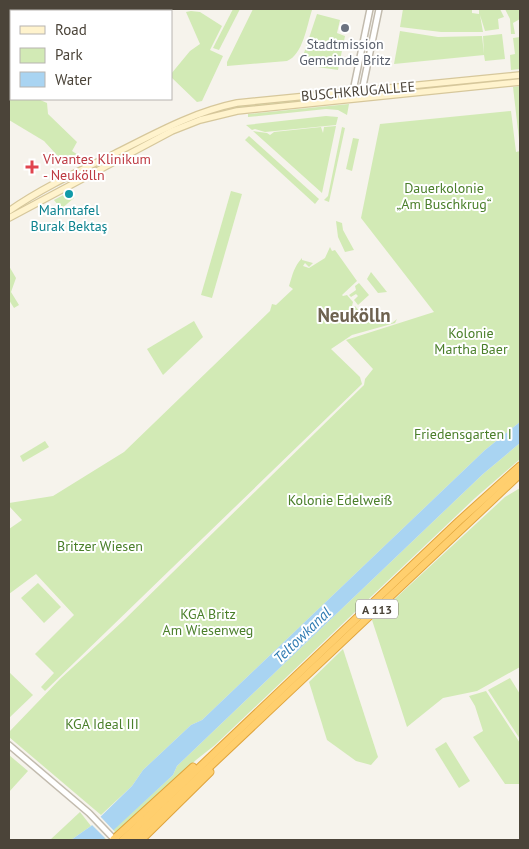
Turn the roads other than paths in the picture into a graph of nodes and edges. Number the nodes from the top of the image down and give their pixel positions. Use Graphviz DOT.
graph roads {
  1 [pos="370,9"];
  2 [pos="379,9"];
  3 [pos="520,74"];
  4 [pos="510,76"];
  5 [pos="520,82"];
  6 [pos="510,83"];
  7 [pos="362,91"];
  8 [pos="353,92"];
  9 [pos="9,211"];
  10 [pos="9,218"];
  11 [pos="520,466"];
  12 [pos="520,474"];
  13 [pos="9,745"];
  14 [pos="223,755"];
  15 [pos="201,765"];
  16 [pos="113,839"];
  17 [pos="123,840"];
  18 [pos="132,840"];
  19 [pos="141,840"];
  1 -- 8 [label="street"];
  2 -- 7 [label="street"];
  3 -- 4 [label="main road, BUSCHKRUGALLEE"];
  4 -- 6 [label="main road"];
  4 -- 7 [label="main road, BUSCHKRUGALLEE"];
  5 -- 6 [label="main road, BUSCHKRUGALLEE"];
  6 -- 10 [label="main road, BUSCHKRUGALLEE"];
  7 -- 8 [label="main road, BUSCHKRUGALLEE"];
  8 -- 9 [label="main road, BUSCHKRUGALLEE"];
  11 -- 15 [label="highway, A 113"];
  12 -- 14 [label="highway, A 113"];
  13 -- 16 [label="street"];
  14 -- 18 [label="highway, A 113"];
  14 -- 19 [label="highway"];
  15 -- 16 [label="highway"];
  15 -- 17 [label="highway, A 113"];
}
